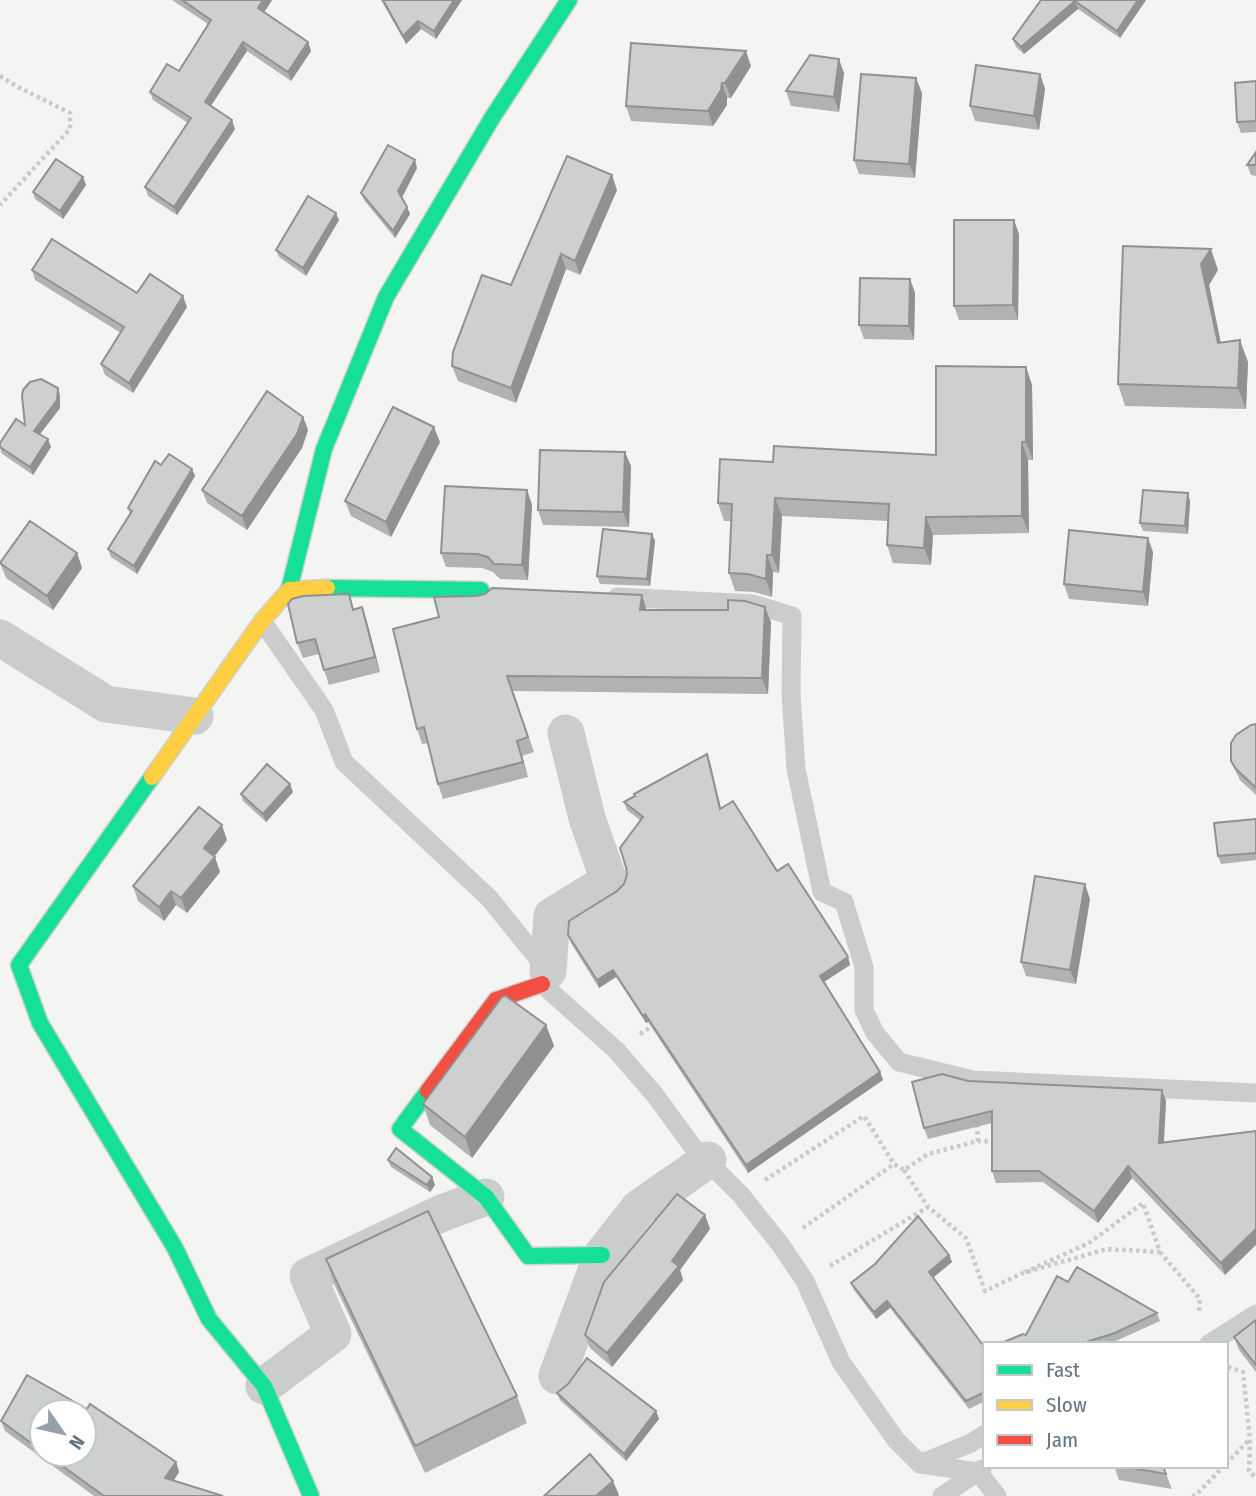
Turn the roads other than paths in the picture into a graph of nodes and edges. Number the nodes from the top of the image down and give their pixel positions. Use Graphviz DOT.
graph roads {
  1 [pos="569,0"];
  2 [pos="289,590"];
  3 [pos="488,590"];
  4 [pos="603,596"];
  5 [pos="262,621"];
  6 [pos="0,638"];
  7 [pos="195,716"];
  8 [pos="566,733"];
  9 [pos="545,978"];
  10 [pos="1256,1093"];
  11 [pos="708,1160"];
  12 [pos="486,1197"];
  13 [pos="602,1255"];
  14 [pos="1256,1314"];
  15 [pos="1212,1342"];
  16 [pos="557,1376"];
  17 [pos="264,1386"];
  18 [pos="983,1435"];
  19 [pos="920,1464"];
  20 [pos="982,1469"];
  21 [pos="311,1496"];
  22 [pos="942,1496"];
  23 [pos="997,1496"];
  1 -- 2 [label="street"];
  2 -- 3 [label="street"];
  2 -- 5 [label="street"];
  4 -- 10 [label="lane"];
  5 -- 7 [label="street"];
  5 -- 9 [label="lane"];
  6 -- 7 [label="street"];
  7 -- 17 [label="street"];
  8 -- 9 [label="street"];
  9 -- 11 [label="lane"];
  9 -- 12 [label="street"];
  11 -- 13 [label="street"];
  11 -- 19 [label="lane"];
  12 -- 13 [label="street"];
  12 -- 17 [label="street"];
  13 -- 16 [label="street"];
  14 -- 15 [label="lane"];
  17 -- 21 [label="street"];
  18 -- 19 [label="lane"];
  19 -- 20 [label="lane"];
  20 -- 22 [label="lane"];
  20 -- 23 [label="lane"];
}
